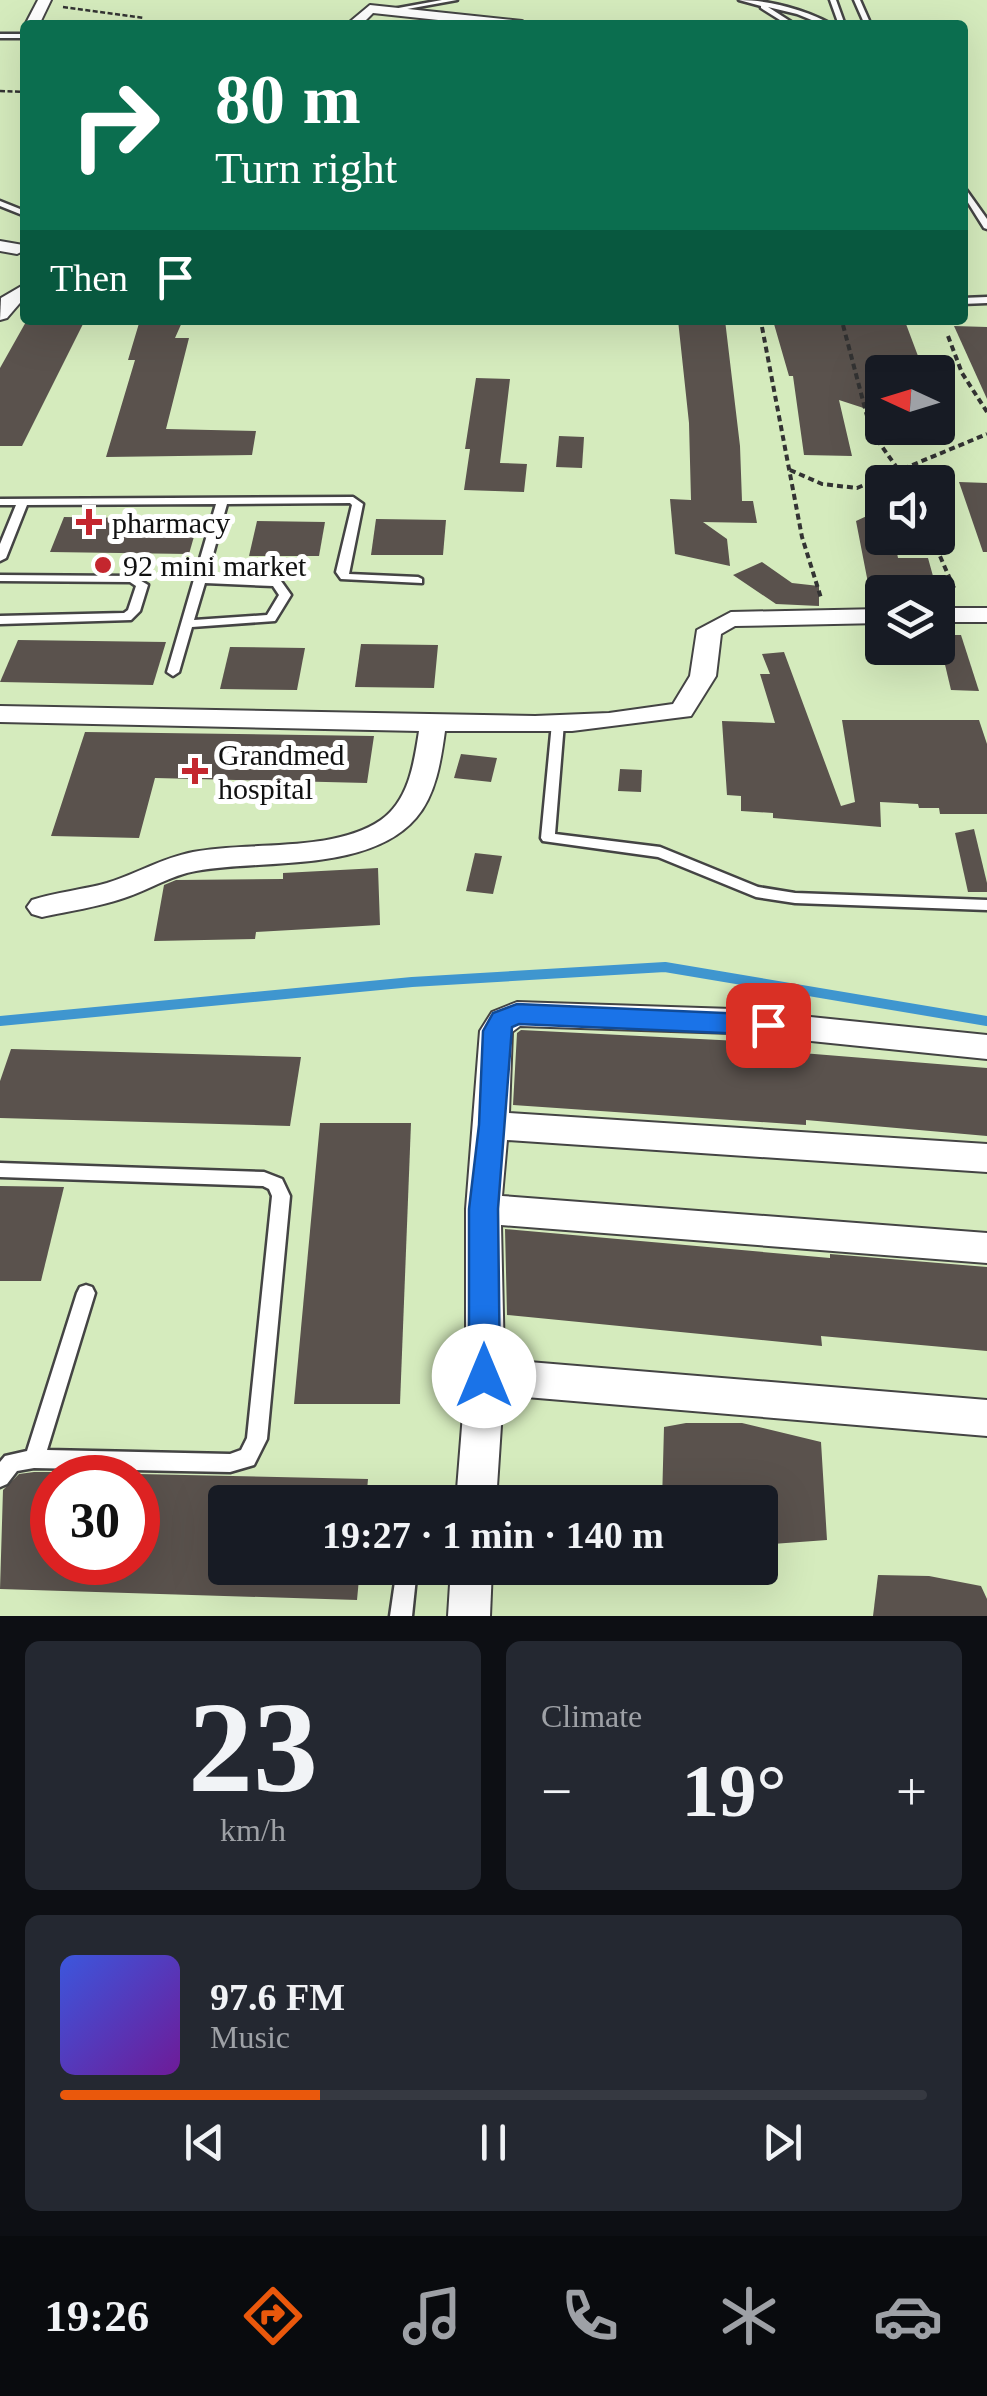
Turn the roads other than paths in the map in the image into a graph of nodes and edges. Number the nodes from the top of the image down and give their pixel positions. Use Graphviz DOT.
graph roads {
  1 [pos="22,0"];
  2 [pos="454,0"];
  3 [pos="742,0"];
  4 [pos="752,0"];
  5 [pos="42,3"];
  6 [pos="384,11"];
  7 [pos="358,20"];
  8 [pos="473,20"];
  9 [pos="784,20"];
  10 [pos="818,20"];
  11 [pos="968,196"];
  12 [pos="987,226"];
  13 [pos="20,292"];
  14 [pos="0,314"];
  15 [pos="23,501"];
  16 [pos="0,502"];
  17 [pos="222,502"];
  18 [pos="0,558"];
  19 [pos="0,578"];
  20 [pos="200,580"];
  21 [pos="418,581"];
  22 [pos="987,615"];
  23 [pos="955,616"];
  24 [pos="865,618"];
  25 [pos="0,620"];
  26 [pos="187,624"];
  27 [pos="173,672"];
  28 [pos="0,714"];
  29 [pos="434,722"];
  30 [pos="558,722"];
  31 [pos="987,905"];
  32 [pos="42,906"];
  33 [pos="987,1048"];
  34 [pos="492,1125"];
  35 [pos="987,1158"];
  36 [pos="0,1170"];
  37 [pos="483,1209"];
  38 [pos="987,1248"];
  39 [pos="86,1293"];
  40 [pos="484,1376"];
  41 [pos="987,1418"];
  42 [pos="36,1455"];
  43 [pos="30,1461"];
  44 [pos="160,1462"];
  45 [pos="0,1477"];
  46 [pos="477,1485"];
  47 [pos="405,1585"];
  48 [pos="471,1585"];
  49 [pos="401,1616"];
  50 [pos="468,1616"];
  1 -- 5 [label="lane"];
  2 -- 6 [label="lane"];
  3 -- 4 [label="lane"];
  4 -- 9 [label="lane"];
  4 -- 10 [label="lane"];
  6 -- 7 [label="street"];
  6 -- 8 [label="street"];
  11 -- 12 [label="lane"];
  13 -- 14 [label="street"];
  15 -- 16 [label="lane"];
  15 -- 17 [label="lane"];
  15 -- 18 [label="lane"];
  17 -- 20 [label="lane"];
  17 -- 21 [label="lane"];
  19 -- 25 [label="lane"];
  20 -- 26 [label="lane"];
  20 -- 26 [label="lane"];
  22 -- 23 [label="street"];
  24 -- 30 [label="street"];
  26 -- 27 [label="lane"];
  28 -- 29 [label="street"];
  29 -- 30 [label="street"];
  29 -- 32 [label="street"];
  30 -- 31 [label="lane"];
  33 -- 34 [label="street"];
  34 -- 35 [label="street"];
  34 -- 37 [label="street"];
  36 -- 44 [label="lane"];
  37 -- 38 [label="street"];
  37 -- 40 [label="street"];
  39 -- 42 [label="lane"];
  40 -- 41 [label="street"];
  40 -- 46 [label="street"];
  43 -- 45 [label="lane"];
  47 -- 49 [label="lane"];
  48 -- 50 [label="street"];
}
